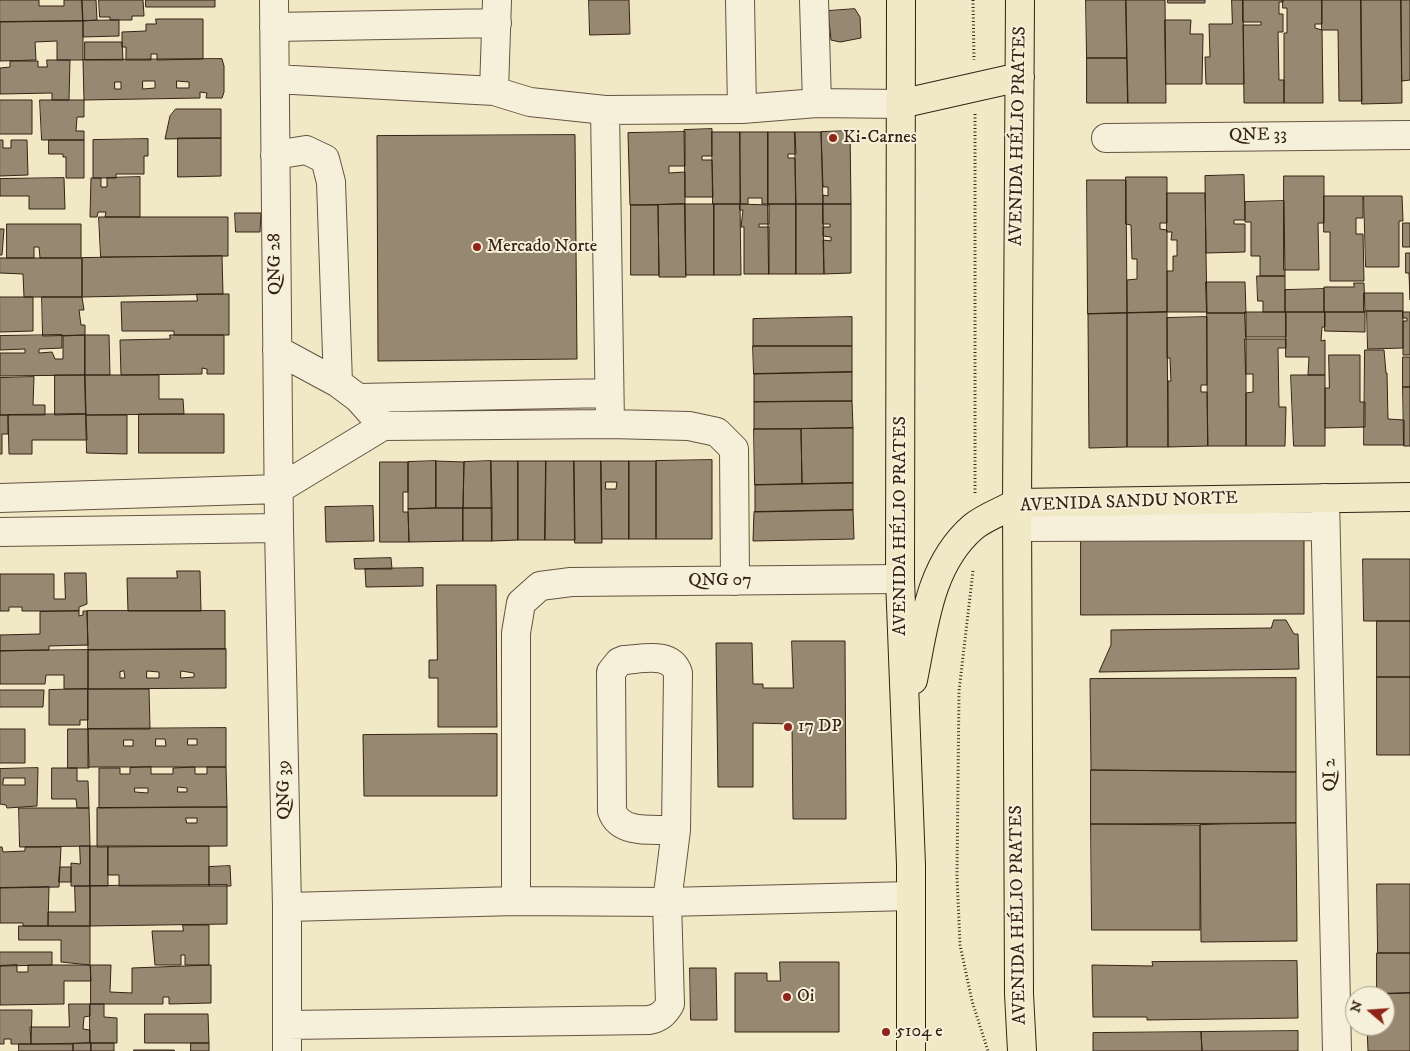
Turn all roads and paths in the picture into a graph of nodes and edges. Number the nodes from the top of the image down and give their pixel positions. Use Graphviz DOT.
graph roads {
  1 [pos="274,0"];
  2 [pos="740,0"];
  3 [pos="814,0"];
  4 [pos="901,0"];
  5 [pos="1020,0"];
  6 [pos="497,11"];
  7 [pos="274,27"];
  8 [pos="1020,77"];
  9 [pos="275,78"];
  10 [pos="494,91"];
  11 [pos="817,103"];
  12 [pos="900,104"];
  13 [pos="742,109"];
  14 [pos="605,110"];
  15 [pos="1410,135"];
  16 [pos="1106,138"];
  17 [pos="275,156"];
  18 [pos="277,350"];
  19 [pos="348,391"];
  20 [pos="609,392"];
  21 [pos="488,395"];
  22 [pos="610,424"];
  23 [pos="383,426"];
  24 [pos="487,426"];
  25 [pos="279,489"];
  26 [pos="0,498"];
  27 [pos="1325,498"];
  28 [pos="1410,498"];
  29 [pos="1017,515"];
  30 [pos="1325,526"];
  31 [pos="279,528"];
  32 [pos="0,532"];
  33 [pos="900,579"];
  34 [pos="734,580"];
  35 [pos="904,721"];
  36 [pos="676,830"];
  37 [pos="911,896"];
  38 [pos="516,901"];
  39 [pos="668,902"];
  40 [pos="287,907"];
  41 [pos="287,1038"];
  42 [pos="911,1051"];
  43 [pos="1022,1051"];
  44 [pos="1337,1051"];
  1 -- 7 [label="street, QNG 28"];
  2 -- 13 [label="street"];
  3 -- 11 [label="street"];
  4 -- 12 [label="main road, AVENIDA HÉLIO PRATES"];
  5 -- 8 [label="main road, AVENIDA HÉLIO PRATES"];
  6 -- 7 [label="street"];
  6 -- 10 [label="street"];
  7 -- 9 [label="street, QNG 28"];
  8 -- 12 [label="main road"];
  8 -- 29 [label="main road, AVENIDA HÉLIO PRATES"];
  9 -- 10 [label="street"];
  9 -- 17 [label="street, QNG 28"];
  10 -- 14 [label="street"];
  11 -- 12 [label="street"];
  11 -- 13 [label="street"];
  12 -- 33 [label="main road, AVENIDA HÉLIO PRATES"];
  13 -- 14 [label="street"];
  14 -- 20 [label="street"];
  15 -- 16 [label="street, QNE 33"];
  17 -- 18 [label="street, QNG 28"];
  17 -- 19 [label="street"];
  18 -- 19 [label="street"];
  18 -- 25 [label="street, QNG 28"];
  19 -- 21 [label="street"];
  19 -- 23 [label="street"];
  20 -- 21 [label="street"];
  20 -- 22 [label="street"];
  21 -- 24 [label="street"];
  22 -- 24 [label="street"];
  22 -- 34 [label="street"];
  23 -- 24 [label="street"];
  23 -- 25 [label="street"];
  25 -- 26 [label="street"];
  25 -- 31 [label="street, QNG 28"];
  27 -- 28 [label="main road, AVENIDA SANDU NORTE"];
  27 -- 29 [label="main road, AVENIDA SANDU NORTE"];
  27 -- 30 [label="street, QI 2"];
  29 -- 30 [label="street"];
  29 -- 35 [label="main road, AVENIDA SANDU NORTE"];
  29 -- 43 [label="main road, AVENIDA HÉLIO PRATES"];
  30 -- 44 [label="street, QI 2"];
  31 -- 32 [label="street"];
  31 -- 40 [label="street, QNG 39"];
  33 -- 34 [label="street, QNG 07"];
  33 -- 35 [label="main road, AVENIDA HÉLIO PRATES"];
  34 -- 38 [label="street, QNG 07"];
  35 -- 37 [label="main road, AVENIDA HÉLIO PRATES"];
  36 -- 36 [label="street"];
  36 -- 39 [label="street"];
  37 -- 39 [label="street"];
  37 -- 42 [label="main road, AVENIDA HÉLIO PRATES"];
  38 -- 39 [label="street"];
  38 -- 40 [label="street"];
  39 -- 41 [label="street"];
  40 -- 41 [label="street, QNG 39"];
}
